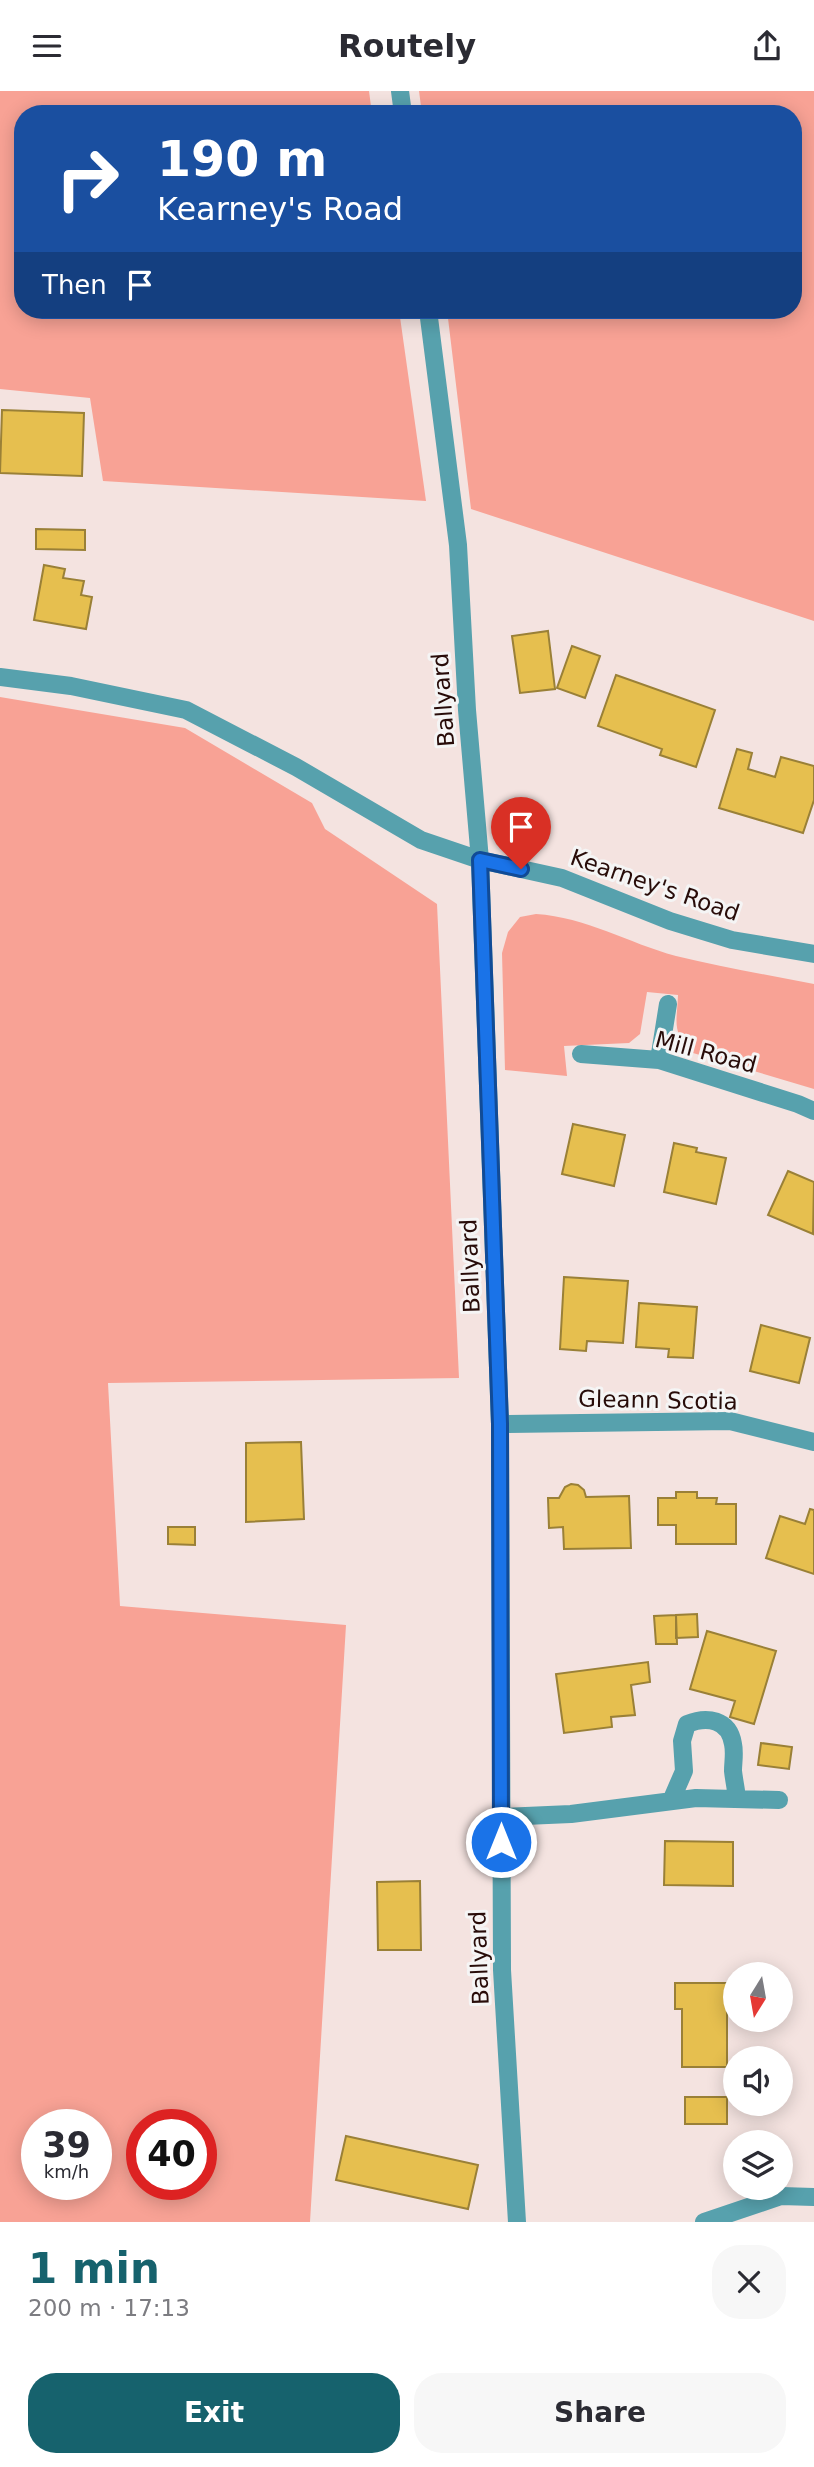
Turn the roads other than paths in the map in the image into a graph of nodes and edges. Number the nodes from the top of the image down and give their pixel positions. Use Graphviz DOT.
graph roads {
  1 [pos="429,319"];
  2 [pos="0,677"];
  3 [pos="480,860"];
  4 [pos="814,954"];
  5 [pos="668,1004"];
  6 [pos="582,1054"];
  7 [pos="659,1060"];
  8 [pos="814,1111"];
  9 [pos="500,1424"];
  10 [pos="814,1442"];
  11 [pos="737,1798"];
  12 [pos="779,1800"];
  13 [pos="671,1801"];
  14 [pos="501,1817"];
  15 [pos="814,2197"];
  16 [pos="517,2222"];
  17 [pos="704,2222"];
  1 -- 3 [label="street, Ballyard"];
  2 -- 3 [label="street, Kearney's Road"];
  3 -- 4 [label="street, Kearney's Road"];
  3 -- 9 [label="street, Ballyard"];
  5 -- 7 [label="street"];
  6 -- 7 [label="street, Mill Road"];
  7 -- 8 [label="street, Mill Road"];
  9 -- 10 [label="street, Gleann Scotia"];
  9 -- 14 [label="street, Ballyard"];
  11 -- 12 [label="street"];
  11 -- 13 [label="street"];
  11 -- 13 [label="street"];
  13 -- 14 [label="street"];
  14 -- 16 [label="street, Ballyard"];
  15 -- 17 [label="street"];
}
